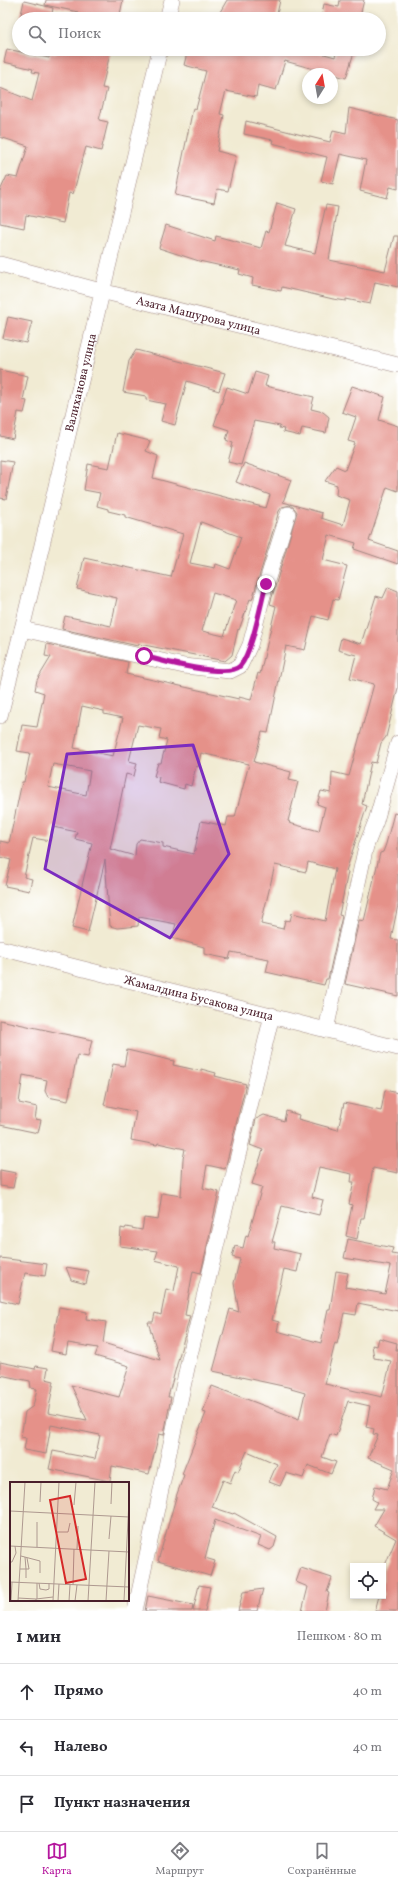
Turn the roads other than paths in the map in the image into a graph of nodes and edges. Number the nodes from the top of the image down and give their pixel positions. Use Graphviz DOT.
graph roads {
  1 [pos="172,0"];
  2 [pos="169,12"];
  3 [pos="158,56"];
  4 [pos="0,264"];
  5 [pos="101,292"];
  6 [pos="398,365"];
  7 [pos="288,514"];
  8 [pos="22,629"];
  9 [pos="0,716"];
  10 [pos="398,743"];
  11 [pos="0,948"];
  12 [pos="272,1015"];
  13 [pos="326,1030"];
  14 [pos="398,1048"];
  15 [pos="135,1611"];
  1 -- 2 [label="street"];
  3 -- 5 [label="street, Валиханова улица"];
  4 -- 5 [label="street, Азата Машурова улица"];
  5 -- 6 [label="street, Азата Машурова улица"];
  5 -- 8 [label="street, Валиханова улица"];
  7 -- 8 [label="street"];
  8 -- 9 [label="street, Валиханова улица"];
  10 -- 13 [label="street"];
  11 -- 12 [label="street, Жамалдина Бусакова улица"];
  12 -- 13 [label="street, Жамалдина Бусакова улица"];
  12 -- 15 [label="street"];
  13 -- 14 [label="street, Жамалдина Бусакова улица"];
}
